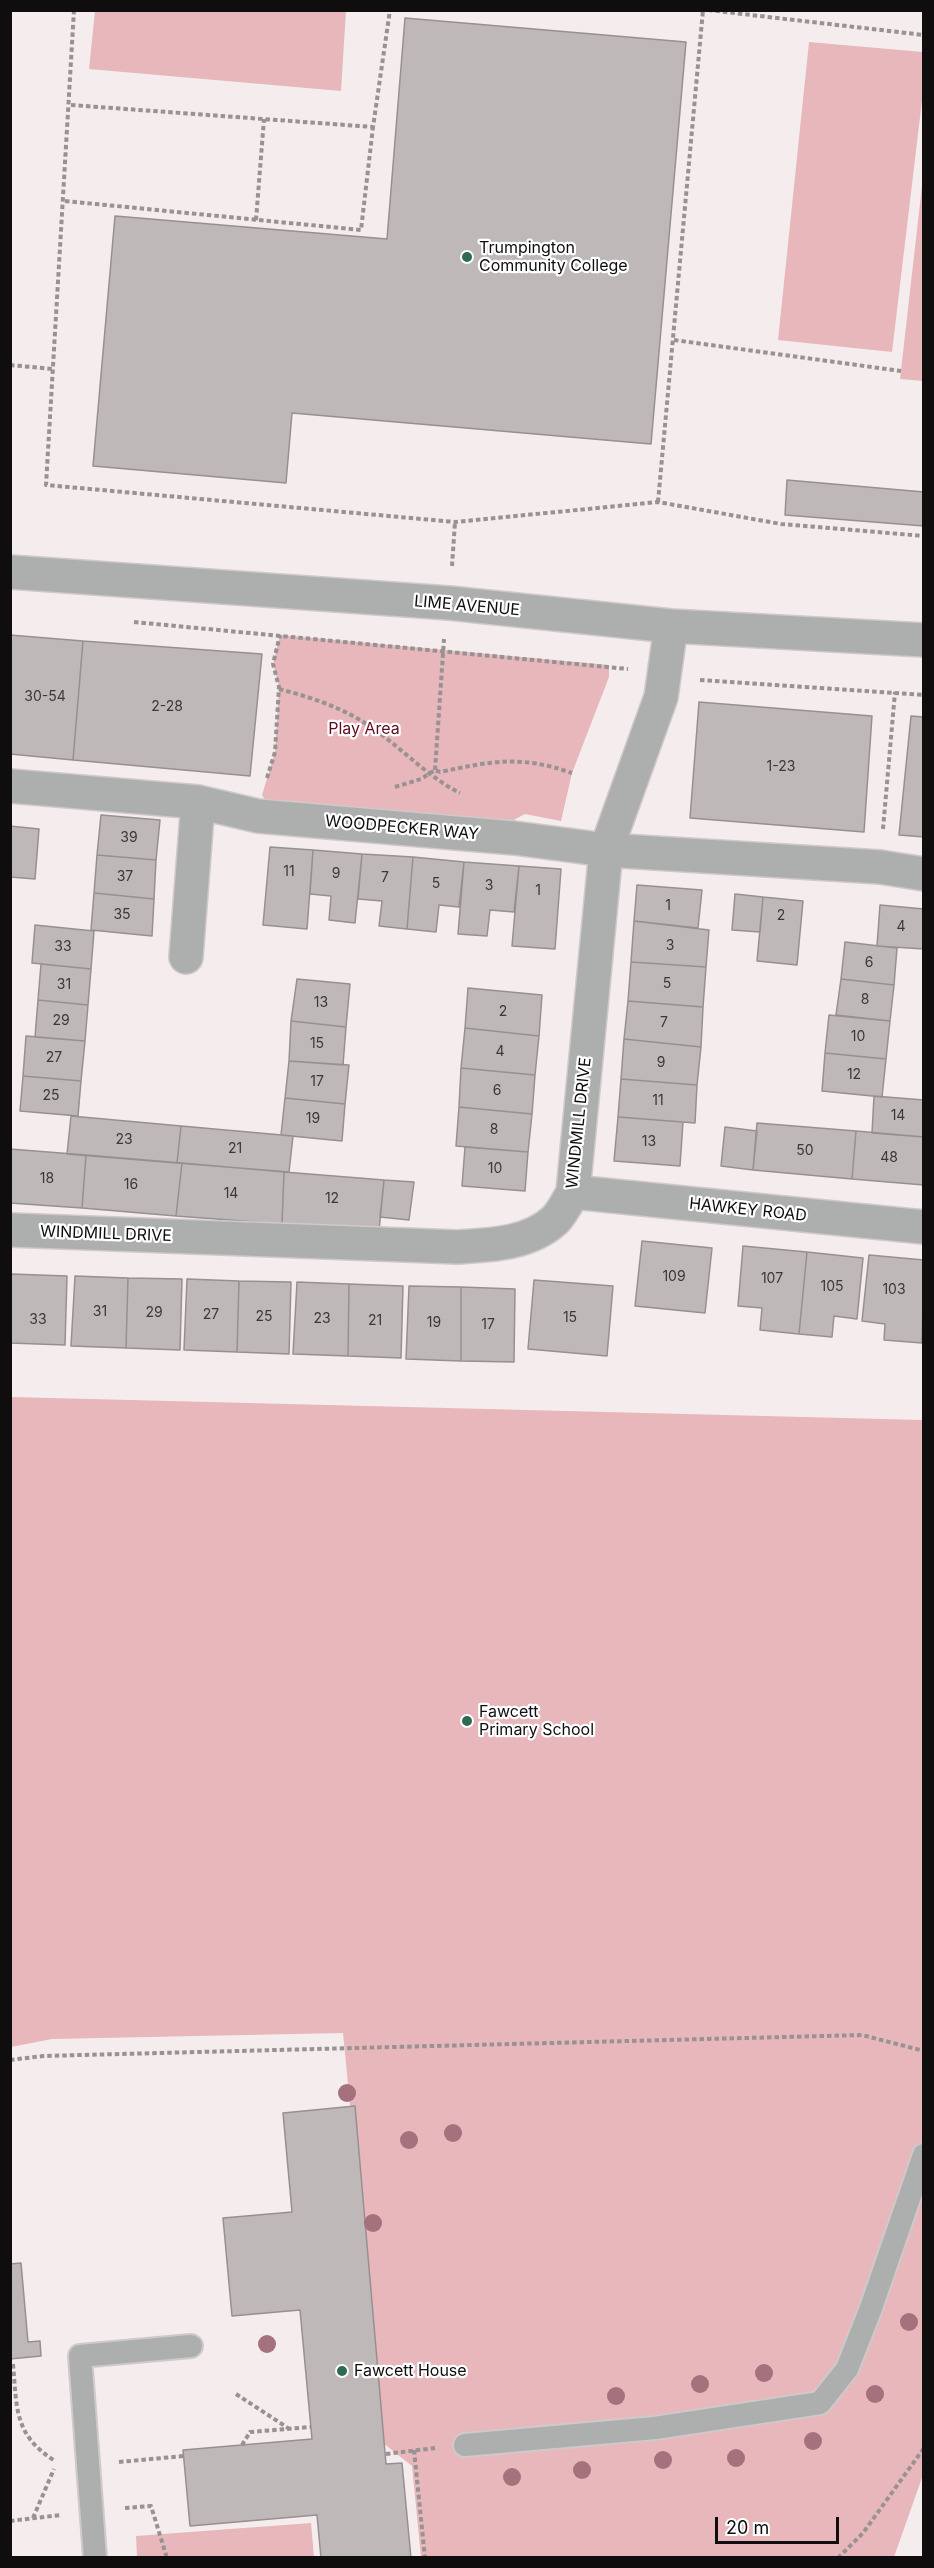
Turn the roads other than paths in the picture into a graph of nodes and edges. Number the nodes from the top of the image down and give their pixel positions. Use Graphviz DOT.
graph roads {
  1 [pos="10,572"];
  2 [pos="671,626"];
  3 [pos="924,640"];
  4 [pos="10,786"];
  5 [pos="198,802"];
  6 [pos="606,850"];
  7 [pos="924,874"];
  8 [pos="186,957"];
  9 [pos="573,1192"];
  10 [pos="924,1227"];
  11 [pos="10,1230"];
  12 [pos="924,2155"];
  13 [pos="191,2346"];
  14 [pos="465,2445"];
  15 [pos="95,2558"];
  1 -- 2 [label="street, LIME AVENUE"];
  2 -- 3 [label="street, LIME AVENUE"];
  2 -- 6 [label="street, WINDMILL DRIVE"];
  4 -- 5 [label="street, WOODPECKER WAY"];
  5 -- 6 [label="street, WOODPECKER WAY"];
  5 -- 8 [label="street"];
  6 -- 7 [label="street"];
  6 -- 9 [label="street, WINDMILL DRIVE"];
  9 -- 10 [label="street, HAWKEY ROAD"];
  9 -- 11 [label="street, WINDMILL DRIVE"];
  12 -- 14 [label="lane"];
  13 -- 15 [label="lane"];
}
